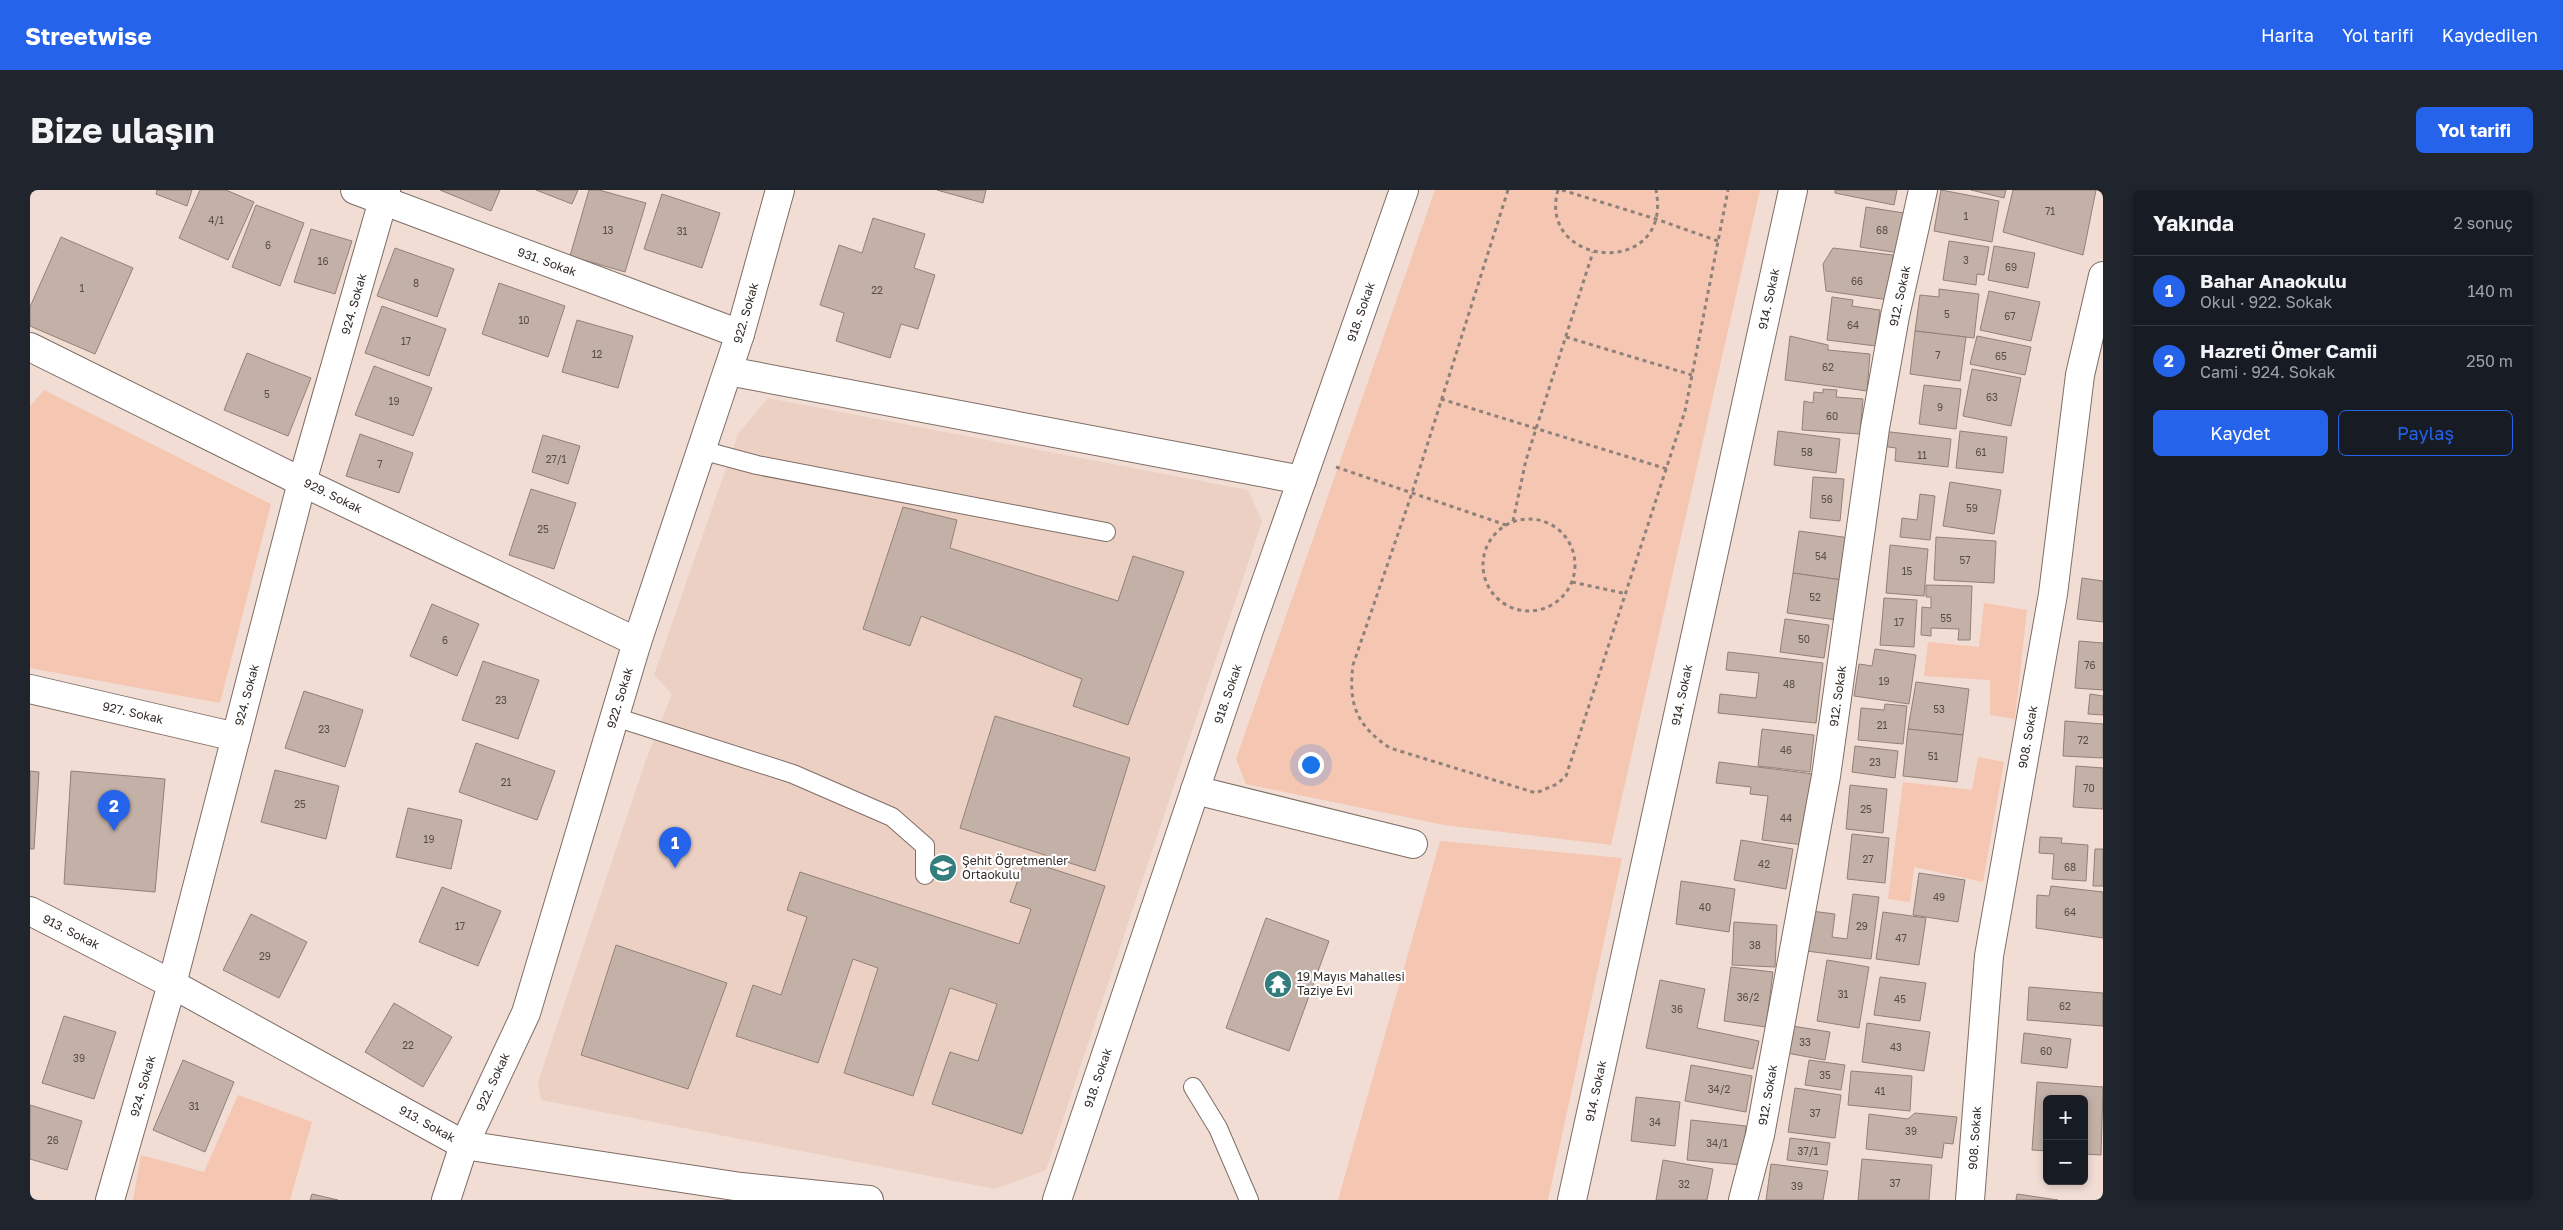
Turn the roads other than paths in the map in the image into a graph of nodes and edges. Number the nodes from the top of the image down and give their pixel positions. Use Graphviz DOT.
graph roads {
  1 [pos="355,190"];
  2 [pos="780,190"];
  3 [pos="1404,190"];
  4 [pos="1793,190"];
  5 [pos="1923,190"];
  6 [pos="385,196"];
  7 [pos="2103,276"];
  8 [pos="740,334"];
  9 [pos="30,347"];
  10 [pos="728,371"];
  11 [pos="701,450"];
  12 [pos="1306,469"];
  13 [pos="302,482"];
  14 [pos="1106,532"];
  15 [pos="637,642"];
  16 [pos="30,689"];
  17 [pos="615,717"];
  18 [pos="236,737"];
  19 [pos="1195,790"];
  20 [pos="1413,844"];
  21 [pos="925,875"];
  22 [pos="30,910"];
  23 [pos="172,984"];
  24 [pos="1193,1087"];
  25 [pos="464,1145"];
  26 [pos="739,1193"];
  27 [pos="110,1200"];
  28 [pos="446,1200"];
  29 [pos="869,1200"];
  30 [pos="1057,1200"];
  31 [pos="1249,1200"];
  32 [pos="1572,1200"];
  33 [pos="1743,1200"];
  34 [pos="1970,1200"];
  1 -- 6 [label="street, 931. Sokak"];
  2 -- 8 [label="street, 922. Sokak"];
  3 -- 12 [label="street, 918. Sokak"];
  4 -- 32 [label="street, 914. Sokak"];
  5 -- 33 [label="street, 912. Sokak"];
  6 -- 8 [label="street, 931. Sokak"];
  6 -- 13 [label="street, 924. Sokak"];
  7 -- 34 [label="street, 908. Sokak"];
  8 -- 10 [label="street, 922. Sokak"];
  9 -- 13 [label="street, 929. Sokak"];
  10 -- 11 [label="street, 922. Sokak"];
  10 -- 12 [label="street"];
  11 -- 14 [label="lane"];
  11 -- 15 [label="street, 922. Sokak"];
  12 -- 19 [label="street, 918. Sokak"];
  13 -- 15 [label="street, 929. Sokak"];
  13 -- 18 [label="street, 924. Sokak"];
  15 -- 17 [label="street, 922. Sokak"];
  16 -- 18 [label="street, 927. Sokak"];
  17 -- 21 [label="lane"];
  17 -- 25 [label="street, 922. Sokak"];
  18 -- 23 [label="street, 924. Sokak"];
  19 -- 20 [label="street"];
  19 -- 30 [label="street, 918. Sokak"];
  22 -- 23 [label="street, 913. Sokak"];
  23 -- 25 [label="street, 913. Sokak"];
  23 -- 27 [label="street, 924. Sokak"];
  24 -- 31 [label="lane"];
  25 -- 26 [label="street, 913. Sokak"];
  25 -- 28 [label="street, 922. Sokak"];
  26 -- 29 [label="street, 913. Sokak"];
}
